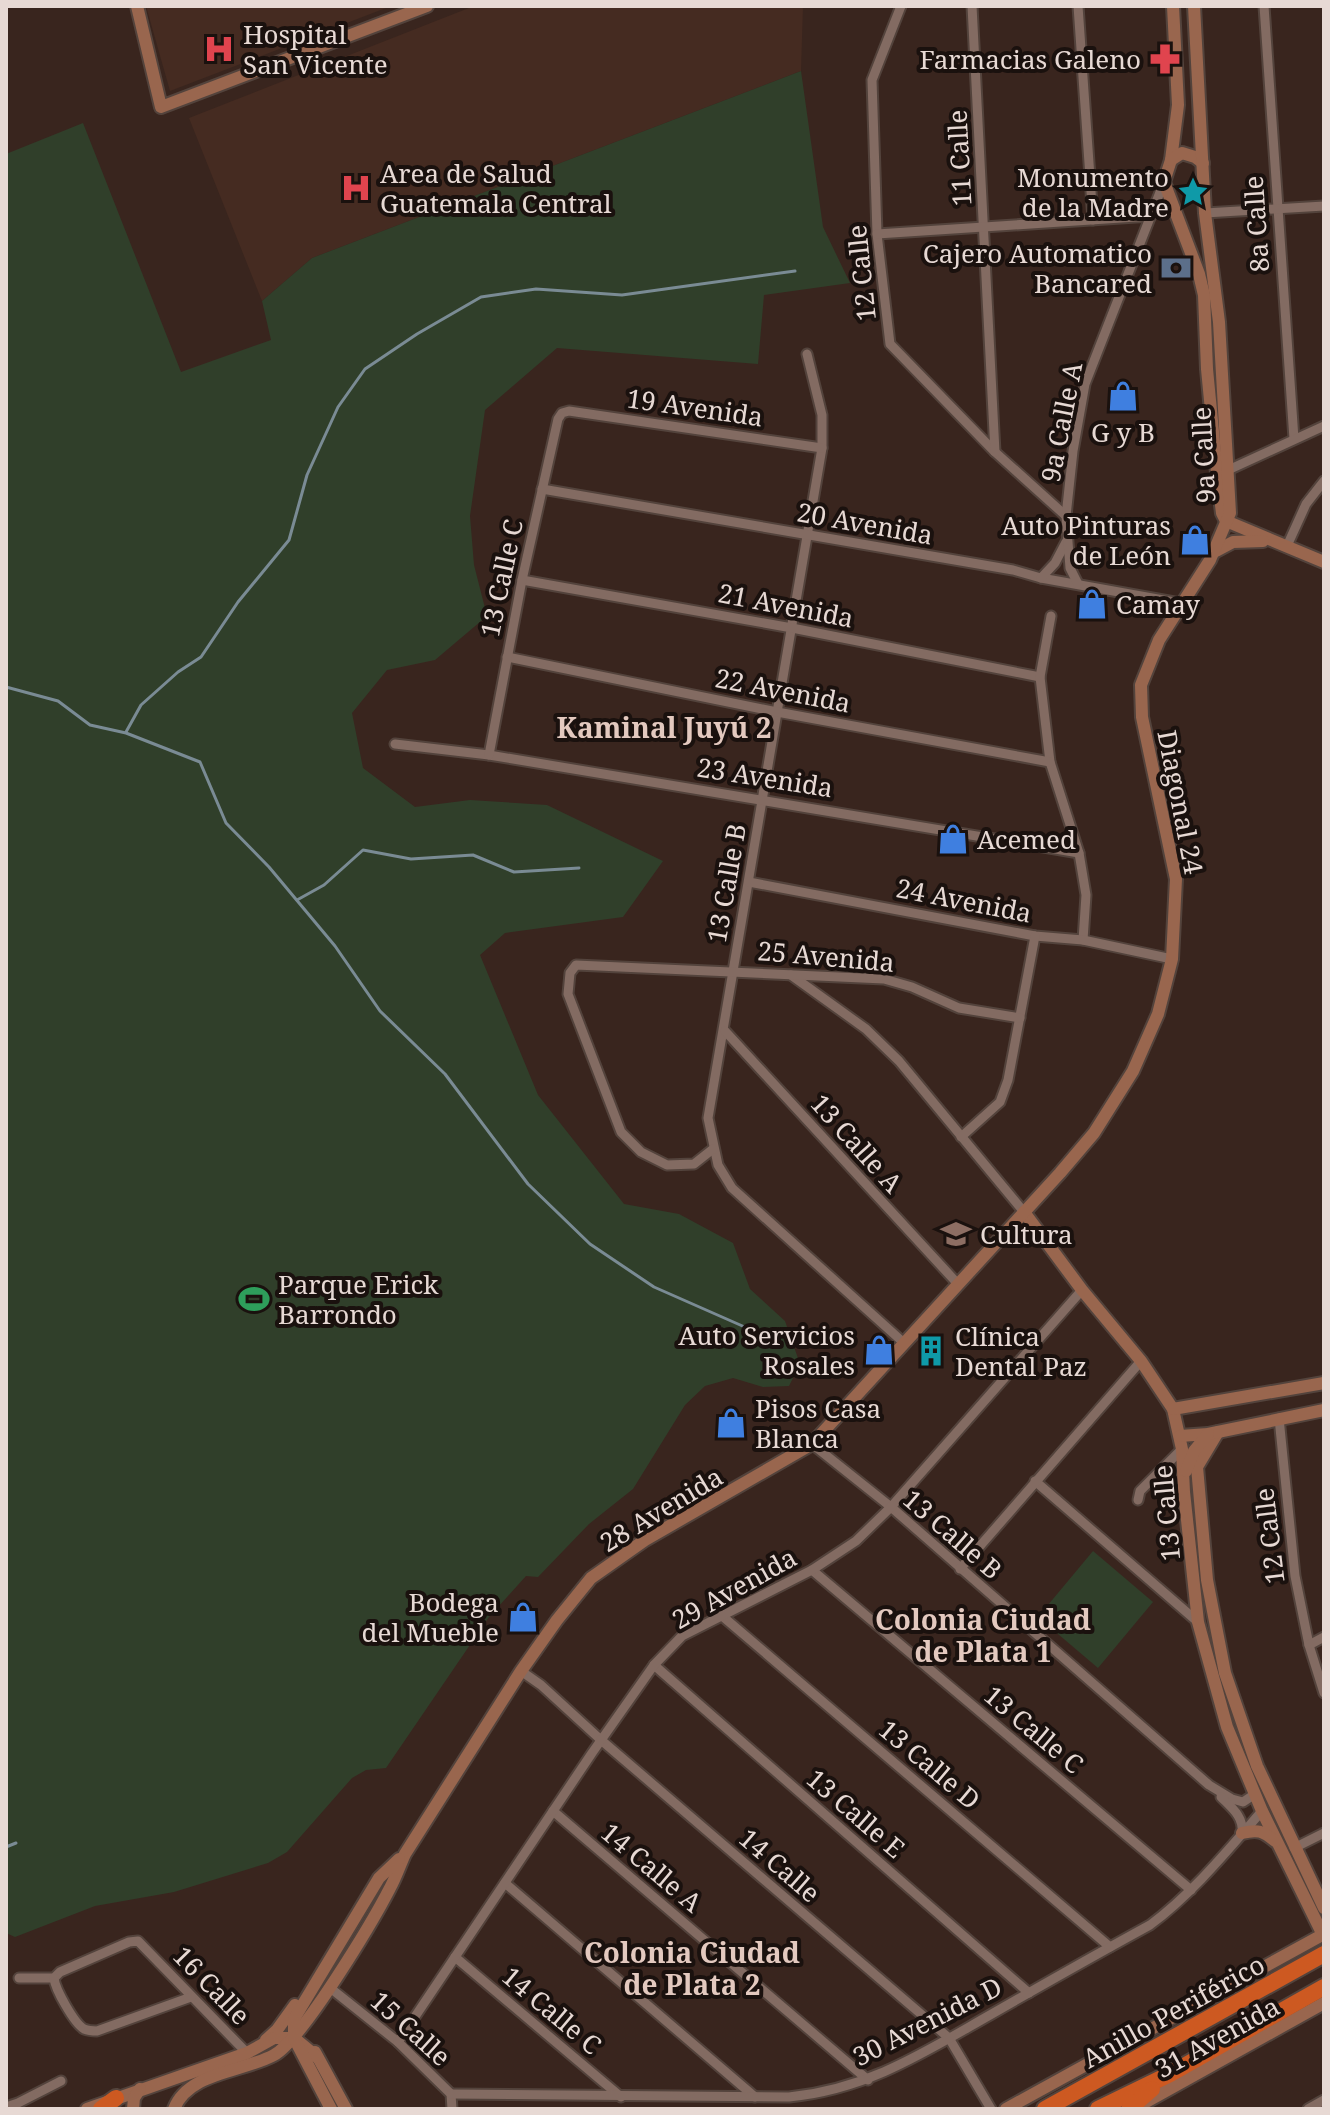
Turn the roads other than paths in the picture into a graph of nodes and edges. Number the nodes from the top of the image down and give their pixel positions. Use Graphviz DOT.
graph roads {
  1 [pos="137,6"];
  2 [pos="427,6"];
  3 [pos="901,6"];
  4 [pos="972,6"];
  5 [pos="1078,6"];
  6 [pos="1173,6"];
  7 [pos="1194,6"];
  8 [pos="1264,6"];
  9 [pos="1171,160"];
  10 [pos="1203,163"];
  11 [pos="1164,182"];
  12 [pos="1324,206"];
  13 [pos="1276,210"];
  14 [pos="1205,213"];
  15 [pos="1151,216"];
  16 [pos="1093,220"];
  17 [pos="984,226"];
  18 [pos="877,234"];
  19 [pos="807,354"];
  20 [pos="562,413"];
  21 [pos="1324,426"];
  22 [pos="1294,439"];
  23 [pos="822,448"];
  24 [pos="995,452"];
  25 [pos="1226,471"];
  26 [pos="1324,481"];
  27 [pos="542,489"];
  28 [pos="1066,516"];
  29 [pos="1226,521"];
  30 [pos="808,535"];
  31 [pos="1068,539"];
  32 [pos="1283,545"];
  33 [pos="1213,553"];
  34 [pos="1324,562"];
  35 [pos="1041,578"];
  36 [pos="522,580"];
  37 [pos="1078,584"];
  38 [pos="1180,603"];
  39 [pos="1051,616"];
  40 [pos="792,628"];
  41 [pos="507,657"];
  42 [pos="1040,677"];
  43 [pos="777,712"];
  44 [pos="395,744"];
  45 [pos="489,755"];
  46 [pos="1050,762"];
  47 [pos="763,798"];
  48 [pos="1079,853"];
  49 [pos="749,882"];
  50 [pos="1035,936"];
  51 [pos="1083,940"];
  52 [pos="1172,959"];
  53 [pos="733,970"];
  54 [pos="791,975"];
  55 [pos="1020,1018"];
  56 [pos="725,1031"];
  57 [pos="961,1137"];
  58 [pos="713,1149"];
  59 [pos="1024,1212"];
  60 [pos="957,1283"];
  61 [pos="1082,1290"];
  62 [pos="904,1343"];
  63 [pos="1141,1361"];
  64 [pos="1324,1383"];
  65 [pos="1173,1409"];
  66 [pos="1324,1410"];
  67 [pos="1279,1418"];
  68 [pos="1213,1433"];
  69 [pos="1181,1442"];
  70 [pos="812,1444"];
  71 [pos="1184,1478"];
  72 [pos="1035,1481"];
  73 [pos="1138,1500"];
  74 [pos="891,1507"];
  75 [pos="960,1569"];
  76 [pos="812,1570"];
  77 [pos="721,1615"];
  78 [pos="1198,1622"];
  79 [pos="1324,1637"];
  80 [pos="1309,1645"];
  81 [pos="654,1665"];
  82 [pos="521,1671"];
  83 [pos="1324,1693"];
  84 [pos="601,1740"];
  85 [pos="1209,1785"];
  86 [pos="1255,1794"];
  87 [pos="553,1811"];
  88 [pos="1262,1811"];
  89 [pos="1242,1833"];
  90 [pos="1324,1833"];
  91 [pos="1279,1845"];
  92 [pos="1294,1848"];
  93 [pos="405,1854"];
  94 [pos="505,1883"];
  95 [pos="1191,1890"];
  96 [pos="1324,1908"];
  97 [pos="1324,1934"];
  98 [pos="1110,1947"];
  99 [pos="1324,1954"];
  100 [pos="455,1957"];
  101 [pos="19,1978"];
  102 [pos="54,1978"];
  103 [pos="316,1981"];
  104 [pos="329,1987"];
  105 [pos="1324,1987"];
  106 [pos="1029,1993"];
  107 [pos="191,1997"];
  108 [pos="1324,2003"];
  109 [pos="304,2024"];
  110 [pos="294,2038"];
  111 [pos="949,2038"];
  112 [pos="398,2042"];
  113 [pos="259,2045"];
  114 [pos="247,2053"];
  115 [pos="277,2054"];
  116 [pos="317,2057"];
  117 [pos="1170,2074"];
  118 [pos="313,2075"];
  119 [pos="868,2080"];
  120 [pos="61,2081"];
  121 [pos="140,2089"];
  122 [pos="451,2094"];
  123 [pos="621,2097"];
  124 [pos="755,2097"];
  125 [pos="116,2098"];
  126 [pos="1324,2100"];
  127 [pos="19,2106"];
  128 [pos="6,2107"];
  129 [pos="87,2109"];
  130 [pos="101,2109"];
  131 [pos="133,2109"];
  132 [pos="174,2109"];
  133 [pos="331,2109"];
  134 [pos="346,2109"];
  135 [pos="452,2109"];
  136 [pos="991,2109"];
  137 [pos="1006,2109"];
  138 [pos="1045,2109"];
  139 [pos="1098,2109"];
  140 [pos="1130,2109"];
  141 [pos="1308,2109"];
  1 -- 2 [label="main road"];
  3 -- 18 [label="street, 12 Calle"];
  4 -- 17 [label="street, 11 Calle"];
  5 -- 16 [label="street"];
  6 -- 9 [label="main road"];
  7 -- 10 [label="main road, 9a Calle"];
  8 -- 13 [label="street, 8a Calle"];
  9 -- 10 [label="main road"];
  9 -- 11 [label="main road"];
  10 -- 14 [label="main road, 9a Calle"];
  11 -- 15 [label="street, 9a Calle A"];
  11 -- 29 [label="main road, 9a Calle"];
  12 -- 13 [label="street"];
  13 -- 14 [label="street"];
  13 -- 22 [label="street, 8a Calle"];
  14 -- 25 [label="main road, 9a Calle"];
  15 -- 16 [label="street"];
  15 -- 28 [label="street, 9a Calle A"];
  16 -- 17 [label="street"];
  17 -- 18 [label="street"];
  17 -- 24 [label="street, 11 Calle"];
  18 -- 24 [label="street, 12 Calle"];
  19 -- 23 [label="street, 13 Calle B"];
  20 -- 23 [label="street, 19 Avenida"];
  20 -- 27 [label="street, 13 Calle C"];
  21 -- 22 [label="street"];
  22 -- 25 [label="street"];
  23 -- 30 [label="street, 13 Calle B"];
  24 -- 28 [label="street, 12 Calle"];
  25 -- 29 [label="main road, 9a Calle"];
  26 -- 32 [label="street"];
  27 -- 30 [label="street, 20 Avenida"];
  27 -- 36 [label="street, 13 Calle C"];
  28 -- 31 [label="street, 9a Calle A"];
  29 -- 32 [label="main road"];
  29 -- 33 [label="main road, Diagonal 24"];
  30 -- 35 [label="street, 20 Avenida"];
  30 -- 40 [label="street, 13 Calle B"];
  31 -- 35 [label="street"];
  31 -- 37 [label="street, 9a Calle A"];
  32 -- 33 [label="main road"];
  32 -- 34 [label="main road"];
  33 -- 38 [label="main road, Diagonal 24"];
  35 -- 37 [label="street, 20 Avenida"];
  36 -- 40 [label="street, 21 Avenida"];
  36 -- 41 [label="street, 13 Calle C"];
  37 -- 38 [label="street, 20 Avenida"];
  38 -- 52 [label="main road, Diagonal 24"];
  39 -- 42 [label="street"];
  40 -- 42 [label="street, 21 Avenida"];
  40 -- 43 [label="street, 13 Calle B"];
  41 -- 43 [label="street, 22 Avenida"];
  41 -- 45 [label="street, 13 Calle C"];
  42 -- 46 [label="street"];
  43 -- 46 [label="street, 22 Avenida"];
  43 -- 47 [label="street, 13 Calle B"];
  44 -- 45 [label="street, 23 Avenida"];
  45 -- 47 [label="street, 23 Avenida"];
  46 -- 48 [label="street"];
  47 -- 48 [label="street, 23 Avenida"];
  47 -- 49 [label="street, 13 Calle B"];
  48 -- 51 [label="street"];
  49 -- 50 [label="street, 24 Avenida"];
  49 -- 53 [label="street, 13 Calle B"];
  50 -- 51 [label="street, 24 Avenida"];
  50 -- 55 [label="street"];
  51 -- 52 [label="street, 24 Avenida"];
  52 -- 59 [label="main road, Diagonal 24"];
  53 -- 54 [label="street, 25 Avenida"];
  53 -- 56 [label="street, 13 Calle B"];
  53 -- 58 [label="street, 25 Avenida"];
  54 -- 55 [label="street, 25 Avenida"];
  54 -- 57 [label="street, 13 Calle"];
  55 -- 57 [label="street"];
  56 -- 58 [label="street, 13 Calle B"];
  56 -- 60 [label="street, 13 Calle A"];
  57 -- 59 [label="street, 13 Calle"];
  58 -- 62 [label="street, 13 Calle B"];
  59 -- 60 [label="main road, 28 Avenida"];
  59 -- 61 [label="main road, 13 Calle"];
  60 -- 62 [label="main road, 28 Avenida"];
  61 -- 63 [label="main road, 13 Calle"];
  61 -- 74 [label="street, 29 Avenida"];
  62 -- 70 [label="main road, 28 Avenida"];
  63 -- 65 [label="main road, 13 Calle"];
  63 -- 72 [label="street"];
  64 -- 65 [label="main road"];
  65 -- 69 [label="main road, 13 Calle"];
  66 -- 67 [label="main road"];
  67 -- 68 [label="main road"];
  67 -- 80 [label="street, 12 Calle"];
  68 -- 69 [label="main road"];
  68 -- 71 [label="main road"];
  68 -- 92 [label="main road, 13 Calle"];
  69 -- 71 [label="main road, 13 Calle"];
  69 -- 73 [label="street"];
  70 -- 74 [label="street, 13 Calle B"];
  70 -- 82 [label="main road, 28 Avenida"];
  71 -- 78 [label="main road, 13 Calle"];
  72 -- 75 [label="street"];
  72 -- 78 [label="street"];
  74 -- 75 [label="street, 13 Calle B"];
  74 -- 76 [label="street, 29 Avenida"];
  75 -- 85 [label="street, 13 Calle B"];
  76 -- 77 [label="street, 29 Avenida"];
  76 -- 95 [label="street, 13 Calle C"];
  77 -- 81 [label="street, 29 Avenida"];
  77 -- 98 [label="street, 13 Calle D"];
  78 -- 86 [label="main road, 13 Calle"];
  79 -- 80 [label="street"];
  80 -- 83 [label="street, 12 Calle"];
  81 -- 84 [label="street, 29 Avenida"];
  81 -- 106 [label="street, 13 Calle E"];
  82 -- 84 [label="street, 14 Calle"];
  82 -- 93 [label="main road, 28 Avenida"];
  84 -- 87 [label="street, 29 Avenida"];
  84 -- 111 [label="street, 14 Calle"];
  85 -- 86 [label="street, 13 Calle B"];
  85 -- 89 [label="street, 13 Calle B"];
  86 -- 88 [label="main road, 13 Calle"];
  87 -- 94 [label="street, 29 Avenida"];
  87 -- 119 [label="street, 14 Calle A"];
  88 -- 89 [label="street, 30 Avenida D"];
  88 -- 91 [label="main road, 13 Calle"];
  89 -- 91 [label="main road"];
  89 -- 95 [label="street, 30 Avenida D"];
  90 -- 92 [label="street"];
  91 -- 97 [label="main road, 13 Calle"];
  92 -- 96 [label="main road, 13 Calle"];
  93 -- 103 [label="main road, 28 Avenida"];
  93 -- 104 [label="main road, 28 Avenida"];
  94 -- 100 [label="street, 29 Avenida"];
  94 -- 124 [label="street"];
  95 -- 98 [label="street, 30 Avenida D"];
  97 -- 137 [label="main road, 31 Avenida"];
  98 -- 106 [label="street, 30 Avenida D"];
  99 -- 138 [label="highway, Anillo Periférico"];
  100 -- 112 [label="street, 29 Avenida"];
  100 -- 123 [label="street, 14 Calle C"];
  101 -- 102 [label="street"];
  102 -- 107 [label="street, 16 Calle"];
  102 -- 107 [label="street"];
  103 -- 110 [label="main road, 28 Avenida"];
  103 -- 113 [label="main road"];
  104 -- 109 [label="main road, 28 Avenida"];
  104 -- 112 [label="street, 15 Calle"];
  105 -- 117 [label="highway, Anillo Periférico"];
  106 -- 111 [label="street, 30 Avenida D"];
  107 -- 114 [label="street, 16 Calle"];
  108 -- 140 [label="main road, 31 Avenida"];
  109 -- 110 [label="main road, 28 Avenida"];
  109 -- 116 [label="main road"];
  110 -- 113 [label="main road"];
  110 -- 115 [label="main road, 28 Avenida"];
  110 -- 116 [label="main road"];
  110 -- 118 [label="main road"];
  111 -- 119 [label="street, 30 Avenida D"];
  111 -- 136 [label="street, 14 Calle"];
  112 -- 122 [label="street, 15 Calle"];
  113 -- 114 [label="main road"];
  114 -- 121 [label="main road"];
  115 -- 118 [label="main road"];
  115 -- 132 [label="main road"];
  116 -- 134 [label="main road"];
  117 -- 139 [label="highway, Anillo Periférico"];
  117 -- 140 [label="highway"];
  118 -- 133 [label="main road"];
  119 -- 124 [label="street, 30 Avenida D"];
  120 -- 127 [label="street"];
  121 -- 125 [label="main road"];
  121 -- 131 [label="main road"];
  122 -- 123 [label="street, 30 Avenida D"];
  122 -- 135 [label="street, 15 Calle"];
  123 -- 124 [label="street, 30 Avenida D"];
  125 -- 129 [label="main road"];
  125 -- 130 [label="highway"];
  126 -- 141 [label="street"];
  127 -- 128 [label="street"];
}
